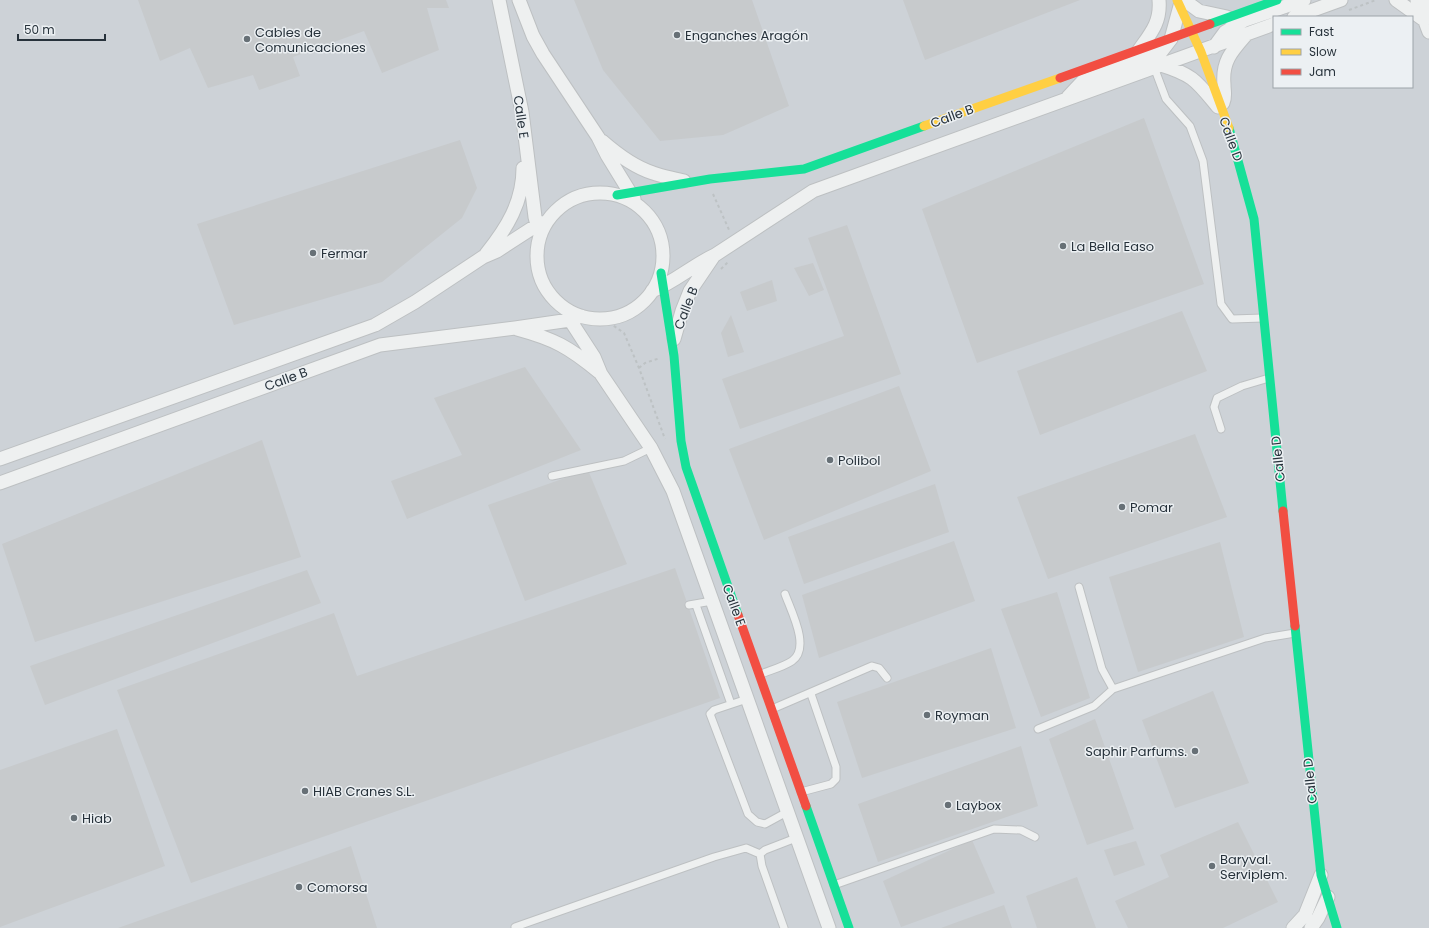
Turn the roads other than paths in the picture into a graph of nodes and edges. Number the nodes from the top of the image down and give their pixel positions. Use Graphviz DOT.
graph roads {
  1 [pos="499,0"];
  2 [pos="519,0"];
  3 [pos="1159,0"];
  4 [pos="1277,0"];
  5 [pos="1304,0"];
  6 [pos="1396,0"];
  7 [pos="1417,0"];
  8 [pos="1429,0"];
  9 [pos="1178,4"];
  10 [pos="1342,6"];
  11 [pos="1298,16"];
  12 [pos="1228,18"];
  13 [pos="1424,20"];
  14 [pos="1273,24"];
  15 [pos="1191,32"];
  16 [pos="1429,32"];
  17 [pos="1246,34"];
  18 [pos="1172,38"];
  19 [pos="1214,46"];
  20 [pos="1139,50"];
  21 [pos="1200,51"];
  22 [pos="1158,66"];
  23 [pos="1206,69"];
  24 [pos="1067,98"];
  25 [pos="1221,111"];
  26 [pos="598,138"];
  27 [pos="526,152"];
  28 [pos="690,183"];
  29 [pos="630,191"];
  30 [pos="617,195"];
  31 [pos="636,204"];
  32 [pos="541,227"];
  33 [pos="715,255"];
  34 [pos="483,257"];
  35 [pos="658,289"];
  36 [pos="572,315"];
  37 [pos="1264,318"];
  38 [pos="515,328"];
  39 [pos="673,343"];
  40 [pos="601,374"];
  41 [pos="1270,378"];
  42 [pos="1221,429"];
  43 [pos="651,448"];
  44 [pos="0,459"];
  45 [pos="552,476"];
  46 [pos="0,483"];
  47 [pos="1079,587"];
  48 [pos="785,594"];
  49 [pos="712,601"];
  50 [pos="1296,633"];
  51 [pos="759,675"];
  52 [pos="887,678"];
  53 [pos="1113,689"];
  54 [pos="811,694"];
  55 [pos="747,699"];
  56 [pos="731,704"];
  57 [pos="772,709"];
  58 [pos="1038,729"];
  59 [pos="801,792"];
  60 [pos="787,812"];
  61 [pos="1035,837"];
  62 [pos="796,838"];
  63 [pos="760,854"];
  64 [pos="1321,875"];
  65 [pos="834,885"];
  66 [pos="1328,897"];
  67 [pos="515,927"];
  68 [pos="784,928"];
  69 [pos="829,928"];
  70 [pos="849,928"];
  71 [pos="1293,928"];
  72 [pos="1311,928"];
  73 [pos="1338,928"];
  1 -- 27 [label="street, Calle E"];
  2 -- 26 [label="street"];
  3 -- 20 [label="street"];
  4 -- 12 [label="street, Calle B"];
  5 -- 19 [label="street"];
  6 -- 13 [label="street"];
  7 -- 13 [label="street"];
  8 -- 13 [label="street"];
  9 -- 12 [label="street"];
  9 -- 15 [label="street"];
  9 -- 18 [label="street"];
  10 -- 11 [label="street"];
  12 -- 15 [label="street, Calle B"];
  13 -- 16 [label="street"];
  14 -- 17 [label="street, Calle B"];
  15 -- 18 [label="street, Calle B"];
  15 -- 21 [label="street, Calle D"];
  17 -- 19 [label="street, Calle B"];
  17 -- 25 [label="street"];
  18 -- 20 [label="street, Calle B"];
  18 -- 24 [label="street"];
  19 -- 21 [label="street, Calle B"];
  19 -- 23 [label="street"];
  20 -- 28 [label="street, Calle B"];
  21 -- 22 [label="street, Calle B"];
  21 -- 23 [label="street, Calle D"];
  22 -- 24 [label="street, Calle B"];
  22 -- 25 [label="street"];
  22 -- 37 [label="lane"];
  23 -- 25 [label="street, Calle D"];
  24 -- 33 [label="street, Calle B"];
  25 -- 37 [label="street, Calle D"];
  26 -- 28 [label="street"];
  26 -- 29 [label="street"];
  27 -- 32 [label="street, Calle E"];
  27 -- 34 [label="street, Calle B"];
  28 -- 29 [label="street, Calle B"];
  29 -- 30 [label="street, Calle B"];
  29 -- 31 [label="street"];
  30 -- 31 [label="street"];
  30 -- 32 [label="street"];
  31 -- 35 [label="street"];
  32 -- 34 [label="street, Calle B"];
  32 -- 36 [label="street"];
  33 -- 35 [label="street, Calle B"];
  33 -- 39 [label="street, Calle B"];
  34 -- 44 [label="street, Calle B"];
  35 -- 36 [label="street"];
  35 -- 39 [label="street, Calle E"];
  36 -- 38 [label="street, Calle B"];
  36 -- 40 [label="street, Calle E"];
  37 -- 41 [label="street, Calle D"];
  38 -- 40 [label="street, Calle E"];
  38 -- 46 [label="street, Calle B"];
  39 -- 51 [label="street, Calle E"];
  40 -- 43 [label="street, Calle E"];
  41 -- 42 [label="lane"];
  41 -- 50 [label="street, Calle D"];
  43 -- 45 [label="lane"];
  43 -- 49 [label="street, Calle E"];
  47 -- 53 [label="lane"];
  48 -- 51 [label="lane"];
  49 -- 55 [label="street, Calle E"];
  49 -- 56 [label="lane"];
  50 -- 53 [label="lane"];
  50 -- 64 [label="street, Calle D"];
  51 -- 57 [label="street, Calle E"];
  52 -- 54 [label="lane"];
  53 -- 58 [label="lane"];
  54 -- 57 [label="lane"];
  54 -- 59 [label="lane"];
  55 -- 56 [label="lane"];
  55 -- 60 [label="street, Calle E"];
  56 -- 60 [label="lane"];
  57 -- 59 [label="street, Calle E"];
  59 -- 65 [label="street, Calle E"];
  60 -- 62 [label="street, Calle E"];
  61 -- 65 [label="lane"];
  62 -- 63 [label="lane"];
  62 -- 69 [label="street, Calle E"];
  63 -- 67 [label="lane"];
  63 -- 68 [label="lane"];
  64 -- 66 [label="street, Calle D"];
  64 -- 71 [label="street"];
  65 -- 70 [label="street, Calle E"];
  66 -- 72 [label="street"];
  66 -- 73 [label="street, Calle D"];
}
